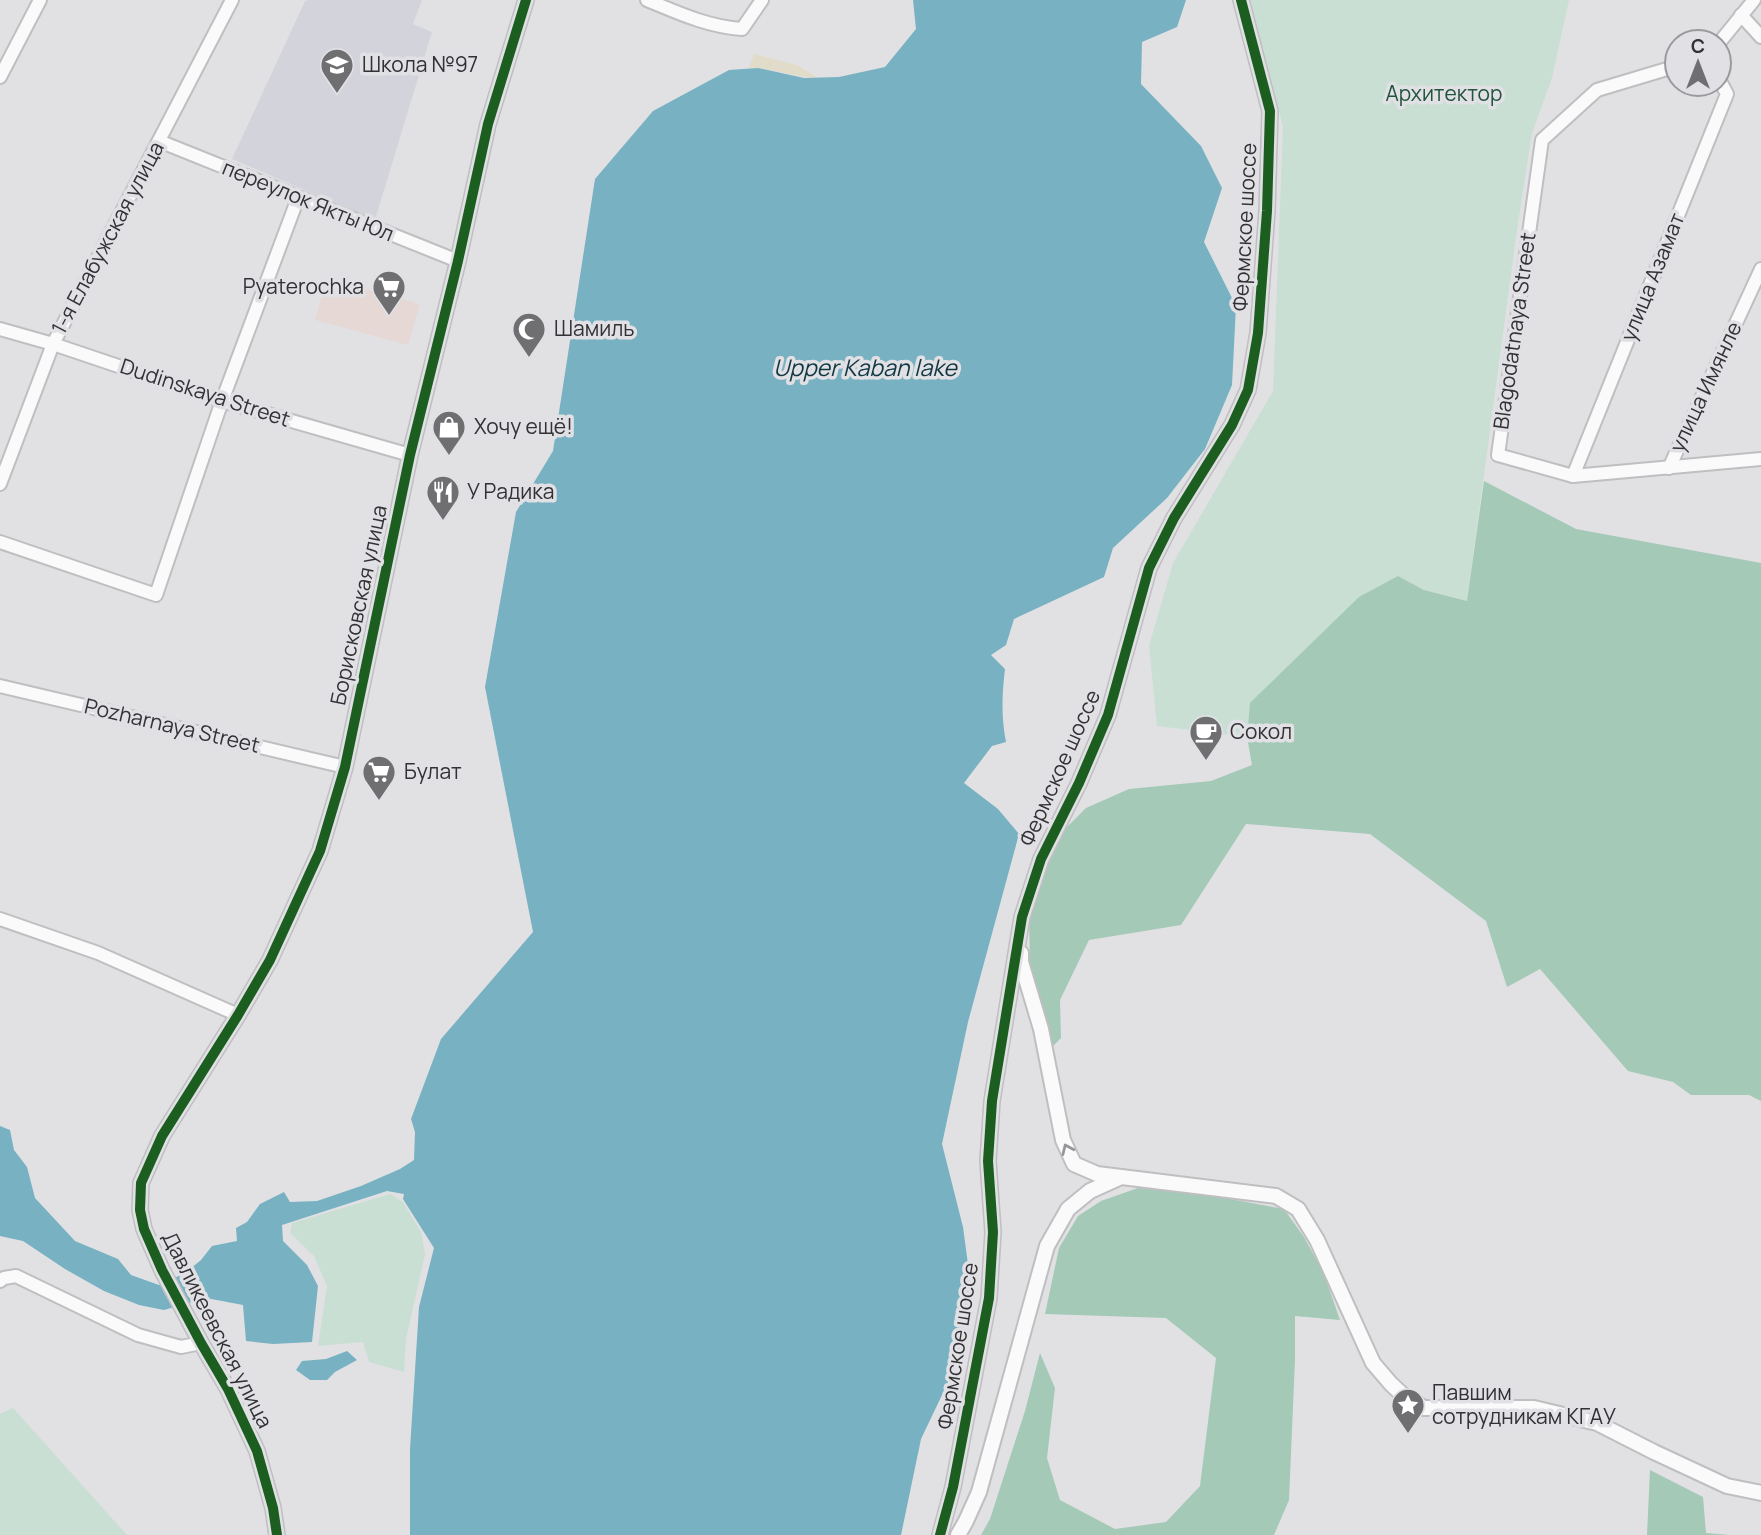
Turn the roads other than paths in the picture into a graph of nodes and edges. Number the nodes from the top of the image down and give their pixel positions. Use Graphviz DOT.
graph roads {
  1 [pos="40,0"];
  2 [pos="232,0"];
  3 [pos="526,0"];
  4 [pos="647,0"];
  5 [pos="762,0"];
  6 [pos="1241,0"];
  7 [pos="1754,0"];
  8 [pos="1741,15"];
  9 [pos="1731,28"];
  10 [pos="1761,37"];
  11 [pos="1663,70"];
  12 [pos="0,77"];
  13 [pos="1725,98"];
  14 [pos="159,141"];
  15 [pos="298,198"];
  16 [pos="458,261"];
  17 [pos="1761,269"];
  18 [pos="0,329"];
  19 [pos="53,344"];
  20 [pos="222,401"];
  21 [pos="410,455"];
  22 [pos="1761,459"];
  23 [pos="1670,468"];
  24 [pos="1573,476"];
  25 [pos="0,484"];
  26 [pos="0,542"];
  27 [pos="0,685"];
  28 [pos="345,767"];
  29 [pos="1022,917"];
  30 [pos="0,919"];
  31 [pos="238,1015"];
  32 [pos="1123,1177"];
  33 [pos="141,1183"];
  34 [pos="0,1281"];
  35 [pos="201,1343"];
  36 [pos="1761,1493"];
  37 [pos="277,1535"];
  38 [pos="940,1535"];
  39 [pos="958,1535"];
  1 -- 12 [label="street"];
  2 -- 14 [label="street, 1-я Елабужская улица"];
  3 -- 16 [label="street, Борисковская улица"];
  4 -- 5 [label="street"];
  6 -- 29 [label="street, Фермское шоссе"];
  7 -- 8 [label="street"];
  8 -- 9 [label="street"];
  8 -- 10 [label="street"];
  11 -- 24 [label="street, Blagodatnaya Street"];
  13 -- 24 [label="street, улица Азамат"];
  14 -- 15 [label="street, переулок Якты Юл"];
  14 -- 19 [label="street, 1-я Елабужская улица"];
  15 -- 16 [label="street, переулок Якты Юл"];
  15 -- 20 [label="street"];
  16 -- 21 [label="street, Борисковская улица"];
  17 -- 23 [label="street, улица Имянле"];
  18 -- 19 [label="street, Dudinskaya Street"];
  19 -- 20 [label="street, Dudinskaya Street"];
  19 -- 25 [label="street, 1-я Елабужская улица"];
  20 -- 21 [label="street, Dudinskaya Street"];
  20 -- 26 [label="street"];
  21 -- 28 [label="street, Борисковская улица"];
  22 -- 23 [label="street, Blagodatnaya Street"];
  23 -- 24 [label="street, Blagodatnaya Street"];
  27 -- 28 [label="street, Pozharnaya Street"];
  28 -- 31 [label="street, Борисковская улица"];
  32 -- 29 [label="street, one-way"];
  29 -- 38 [label="street, Фермское шоссе"];
  30 -- 31 [label="street"];
  31 -- 33 [label="street, Борисковская улица"];
  32 -- 36 [label="street"];
  32 -- 39 [label="street"];
  33 -- 35 [label="street, Давликеевская улица"];
  34 -- 35 [label="street"];
  35 -- 37 [label="street, Давликеевская улица"];
}
